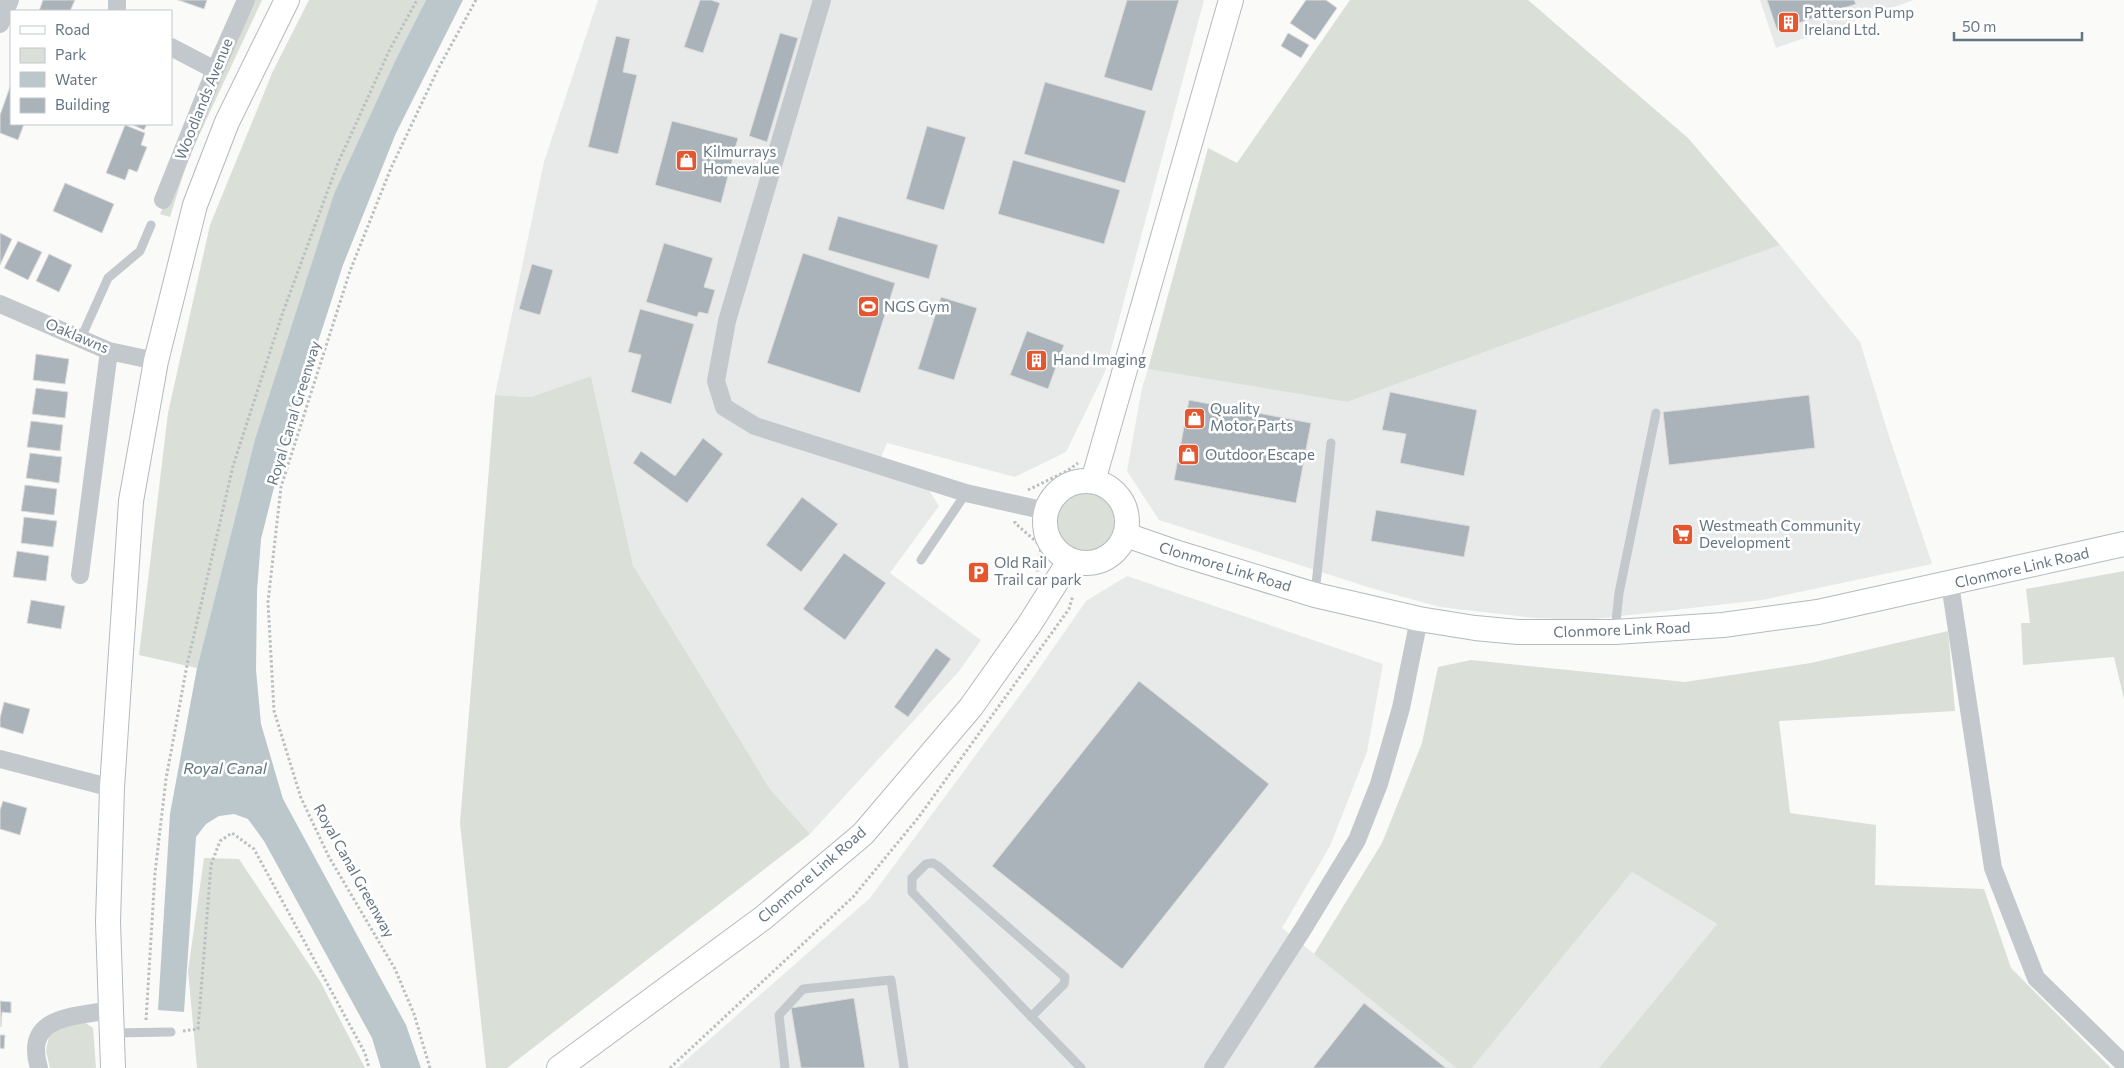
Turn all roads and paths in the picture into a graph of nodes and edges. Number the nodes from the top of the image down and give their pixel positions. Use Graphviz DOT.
graph roads {
  1 [pos="10,0"];
  2 [pos="246,0"];
  3 [pos="287,0"];
  4 [pos="417,0"];
  5 [pos="476,0"];
  6 [pos="822,0"];
  7 [pos="1230,0"];
  8 [pos="0,24"];
  9 [pos="172,48"];
  10 [pos="215,70"];
  11 [pos="164,200"];
  12 [pos="151,225"];
  13 [pos="0,304"];
  14 [pos="81,338"];
  15 [pos="109,351"];
  16 [pos="156,361"];
  17 [pos="1656,413"];
  18 [pos="1332,443"];
  19 [pos="1093,481"];
  20 [pos="966,493"];
  21 [pos="1046,511"];
  22 [pos="1126,535"];
  23 [pos="2124,544"];
  24 [pos="921,560"];
  25 [pos="1070,560"];
  26 [pos="80,575"];
  27 [pos="1950,584"];
  28 [pos="1315,595"];
  29 [pos="1418,619"];
  30 [pos="1615,632"];
  31 [pos="0,759"];
  32 [pos="112,788"];
  33 [pos="111,1010"];
  34 [pos="1031,1017"];
  35 [pos="145,1032"];
  36 [pos="171,1032"];
  37 [pos="112,1034"];
  38 [pos="2124,1064"];
  39 [pos="39,1068"];
  40 [pos="113,1068"];
  41 [pos="369,1068"];
  42 [pos="430,1068"];
  43 [pos="558,1068"];
  44 [pos="786,1068"];
  45 [pos="904,1068"];
  46 [pos="1081,1068"];
  47 [pos="1213,1068"];
  1 -- 8 [label="street"];
  2 -- 10 [label="street, Woodlands Avenue"];
  3 -- 16 [label="main road"];
  4 -- 35 [label="path"];
  5 -- 42 [label="path, Royal Canal Greenway"];
  6 -- 20 [label="street"];
  7 -- 19 [label="main road"];
  9 -- 10 [label="street"];
  10 -- 11 [label="street, Woodlands Avenue"];
  12 -- 14 [label="lane"];
  13 -- 14 [label="street, Oaklawns"];
  14 -- 15 [label="street, Oaklawns"];
  15 -- 16 [label="street, Oaklawns"];
  15 -- 26 [label="street"];
  16 -- 32 [label="main road"];
  17 -- 30 [label="lane"];
  18 -- 28 [label="lane"];
  19 -- 21 [label="main road"];
  19 -- 22 [label="main road"];
  20 -- 21 [label="street"];
  20 -- 24 [label="lane"];
  21 -- 25 [label="main road"];
  22 -- 25 [label="main road"];
  22 -- 28 [label="main road, Clonmore Link Road"];
  23 -- 27 [label="main road, Clonmore Link Road"];
  25 -- 43 [label="main road, Clonmore Link Road"];
  27 -- 30 [label="main road, Clonmore Link Road"];
  27 -- 38 [label="street"];
  28 -- 29 [label="main road, Clonmore Link Road"];
  29 -- 30 [label="main road, Clonmore Link Road"];
  29 -- 47 [label="street"];
  31 -- 32 [label="street"];
  32 -- 33 [label="main road"];
  33 -- 37 [label="main road"];
  33 -- 39 [label="street"];
  34 -- 34 [label="lane"];
  34 -- 46 [label="lane"];
  35 -- 36 [label="lane"];
  35 -- 37 [label="lane"];
  36 -- 41 [label="path"];
  37 -- 40 [label="main road"];
  44 -- 45 [label="lane"];
}
